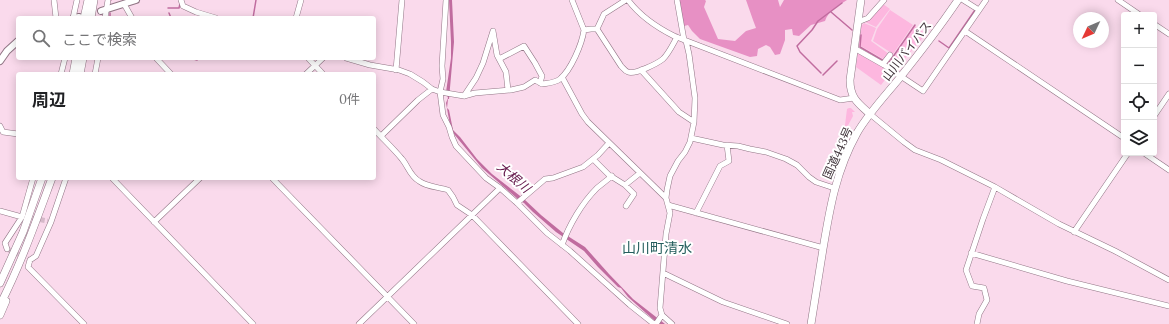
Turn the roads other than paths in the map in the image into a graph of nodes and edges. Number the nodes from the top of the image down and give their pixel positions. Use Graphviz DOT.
graph roads {
  1 [pos="54,0"];
  2 [pos="77,0"];
  3 [pos="88,0"];
  4 [pos="94,0"];
  5 [pos="108,0"];
  6 [pos="136,0"];
  7 [pos="181,0"];
  8 [pos="301,0"];
  9 [pos="402,0"];
  10 [pos="446,0"];
  11 [pos="572,0"];
  12 [pos="627,0"];
  13 [pos="677,0"];
  14 [pos="861,0"];
  15 [pos="884,0"];
  16 [pos="958,0"];
  17 [pos="963,0"];
  18 [pos="986,0"];
  19 [pos="1118,0"];
  20 [pos="124,4"];
  21 [pos="979,10"];
  22 [pos="104,11"];
  23 [pos="1136,12"];
  24 [pos="56,16"];
  25 [pos="77,16"];
  26 [pos="78,16"];
  27 [pos="91,16"];
  28 [pos="105,16"];
  29 [pos="131,16"];
  30 [pos="209,16"];
  31 [pos="297,16"];
  32 [pos="858,22"];
  33 [pos="1157,26"];
  34 [pos="597,29"];
  35 [pos="584,30"];
  36 [pos="965,31"];
  37 [pos="1169,34"];
  38 [pos="677,37"];
  39 [pos="685,40"];
  40 [pos="16,43"];
  41 [pos="854,48"];
  42 [pos="890,55"];
  43 [pos="499,59"];
  44 [pos="0,60"];
  45 [pos="64,60"];
  46 [pos="76,60"];
  47 [pos="83,60"];
  48 [pos="98,60"];
  49 [pos="158,60"];
  50 [pos="310,60"];
  51 [pos="320,60"];
  52 [pos="353,60"];
  53 [pos="883,64"];
  54 [pos="315,65"];
  55 [pos="396,70"];
  56 [pos="641,70"];
  57 [pos="62,72"];
  58 [pos="73,72"];
  59 [pos="80,72"];
  60 [pos="95,72"];
  61 [pos="169,72"];
  62 [pos="308,72"];
  63 [pos="321,72"];
  64 [pos="562,77"];
  65 [pos="901,77"];
  66 [pos="540,83"];
  67 [pos="432,89"];
  68 [pos="508,90"];
  69 [pos="440,92"];
  70 [pos="1169,94"];
  71 [pos="464,96"];
  72 [pos="854,98"];
  73 [pos="1157,112"];
  74 [pos="870,114"];
  75 [pos="694,122"];
  76 [pos="0,126"];
  77 [pos="376,131"];
  78 [pos="16,134"];
  79 [pos="381,136"];
  80 [pos="1121,136"];
  81 [pos="692,138"];
  82 [pos="609,143"];
  83 [pos="727,145"];
  84 [pos="1126,156"];
  85 [pos="1148,156"];
  86 [pos="593,159"];
  87 [pos="1169,170"];
  88 [pos="640,173"];
  89 [pos="612,176"];
  90 [pos="32,180"];
  91 [pos="41,180"];
  92 [pos="51,180"];
  93 [pos="65,180"];
  94 [pos="114,180"];
  95 [pos="198,180"];
  96 [pos="274,180"];
  97 [pos="625,185"];
  98 [pos="995,187"];
  99 [pos="500,188"];
  100 [pos="834,188"];
  101 [pos="666,198"];
  102 [pos="518,202"];
  103 [pos="668,205"];
  104 [pos="626,206"];
  105 [pos="0,211"];
  106 [pos="696,213"];
  107 [pos="472,215"];
  108 [pos="22,216"];
  109 [pos="154,222"];
  110 [pos="1074,232"];
  111 [pos="31,235"];
  112 [pos="562,245"];
  113 [pos="820,247"];
  114 [pos="7,249"];
  115 [pos="971,253"];
  116 [pos="663,273"];
  117 [pos="1169,280"];
  118 [pos="0,283"];
  119 [pos="387,296"];
  120 [pos="0,305"];
  121 [pos="1169,306"];
  122 [pos="0,315"];
  123 [pos="662,315"];
  124 [pos="84,324"];
  125 [pos="253,324"];
  126 [pos="359,324"];
  127 [pos="414,324"];
  128 [pos="578,324"];
  129 [pos="655,324"];
  130 [pos="672,324"];
  131 [pos="788,324"];
  132 [pos="811,324"];
  133 [pos="977,324"];
  1 -- 24 [label="street"];
  2 -- 25 [label="street"];
  3 -- 26 [label="highway"];
  4 -- 27 [label="highway"];
  5 -- 22 [label="street"];
  6 -- 20 [label="main road"];
  7 -- 30 [label="street"];
  8 -- 31 [label="street"];
  9 -- 55 [label="street"];
  10 -- 69 [label="street"];
  11 -- 35 [label="street"];
  12 -- 34 [label="street"];
  12 -- 38 [label="street"];
  13 -- 39 [label="street"];
  14 -- 32 [label="highway"];
  15 -- 32 [label="street"];
  16 -- 65 [label="highway, 山川バイパス"];
  17 -- 21 [label="street"];
  18 -- 21 [label="street"];
  19 -- 23 [label="street"];
  20 -- 22 [label="main road"];
  20 -- 29 [label="street"];
  21 -- 36 [label="street"];
  22 -- 28 [label="street"];
  32 -- 41 [label="highway"];
  33 -- 37 [label="street"];
  34 -- 35 [label="street"];
  34 -- 56 [label="street"];
  35 -- 64 [label="street"];
  36 -- 65 [label="street"];
  36 -- 80 [label="street"];
  38 -- 39 [label="street"];
  38 -- 56 [label="street"];
  39 -- 72 [label="street"];
  39 -- 75 [label="street"];
  40 -- 44 [label="main road"];
  41 -- 53 [label="street"];
  41 -- 72 [label="highway"];
  42 -- 53 [label="street"];
  43 -- 66 [label="street"];
  43 -- 68 [label="street"];
  43 -- 71 [label="street"];
  45 -- 57 [label="street"];
  46 -- 58 [label="highway"];
  47 -- 59 [label="highway"];
  48 -- 60 [label="street"];
  49 -- 61 [label="street"];
  50 -- 54 [label="street"];
  51 -- 54 [label="street"];
  52 -- 55 [label="street"];
  53 -- 65 [label="street"];
  54 -- 62 [label="street"];
  54 -- 63 [label="street"];
  55 -- 67 [label="street"];
  56 -- 75 [label="street"];
  64 -- 66 [label="street"];
  64 -- 82 [label="street"];
  65 -- 74 [label="highway, 山川バイパス"];
  66 -- 68 [label="street"];
  67 -- 69 [label="street"];
  67 -- 79 [label="street"];
  68 -- 71 [label="street"];
  69 -- 71 [label="street"];
  69 -- 99 [label="street"];
  70 -- 73 [label="street"];
  72 -- 74 [label="highway"];
  74 -- 98 [label="street"];
  74 -- 100 [label="highway, 国道443号"];
  75 -- 81 [label="street"];
  76 -- 78 [label="street"];
  77 -- 79 [label="street"];
  79 -- 107 [label="street"];
  81 -- 83 [label="street"];
  81 -- 101 [label="street"];
  82 -- 86 [label="street"];
  82 -- 88 [label="street"];
  83 -- 100 [label="street"];
  83 -- 106 [label="street"];
  84 -- 110 [label="street"];
  85 -- 87 [label="street"];
  86 -- 89 [label="street"];
  86 -- 102 [label="street"];
  88 -- 97 [label="street"];
  88 -- 101 [label="street"];
  89 -- 97 [label="street"];
  89 -- 112 [label="street"];
  90 -- 108 [label="street"];
  91 -- 118 [label="highway"];
  92 -- 111 [label="highway"];
  93 -- 124 [label="street"];
  94 -- 109 [label="street"];
  95 -- 109 [label="street"];
  96 -- 119 [label="street"];
  97 -- 104 [label="street"];
  98 -- 110 [label="street"];
  98 -- 115 [label="street"];
  99 -- 102 [label="street"];
  99 -- 107 [label="street"];
  100 -- 132 [label="highway, 国道443号"];
  101 -- 103 [label="street"];
  102 -- 112 [label="street"];
  103 -- 106 [label="street"];
  103 -- 116 [label="street"];
  105 -- 108 [label="street"];
  106 -- 113 [label="street"];
  107 -- 119 [label="street"];
  107 -- 128 [label="street"];
  108 -- 114 [label="street"];
  109 -- 125 [label="street"];
  110 -- 117 [label="street"];
  111 -- 120 [label="highway"];
  111 -- 122 [label="highway"];
  112 -- 129 [label="street"];
  115 -- 121 [label="street"];
  115 -- 133 [label="street"];
  116 -- 123 [label="street"];
  116 -- 131 [label="street"];
  119 -- 126 [label="street"];
  119 -- 127 [label="street"];
  123 -- 129 [label="street"];
  123 -- 130 [label="street"];
}
